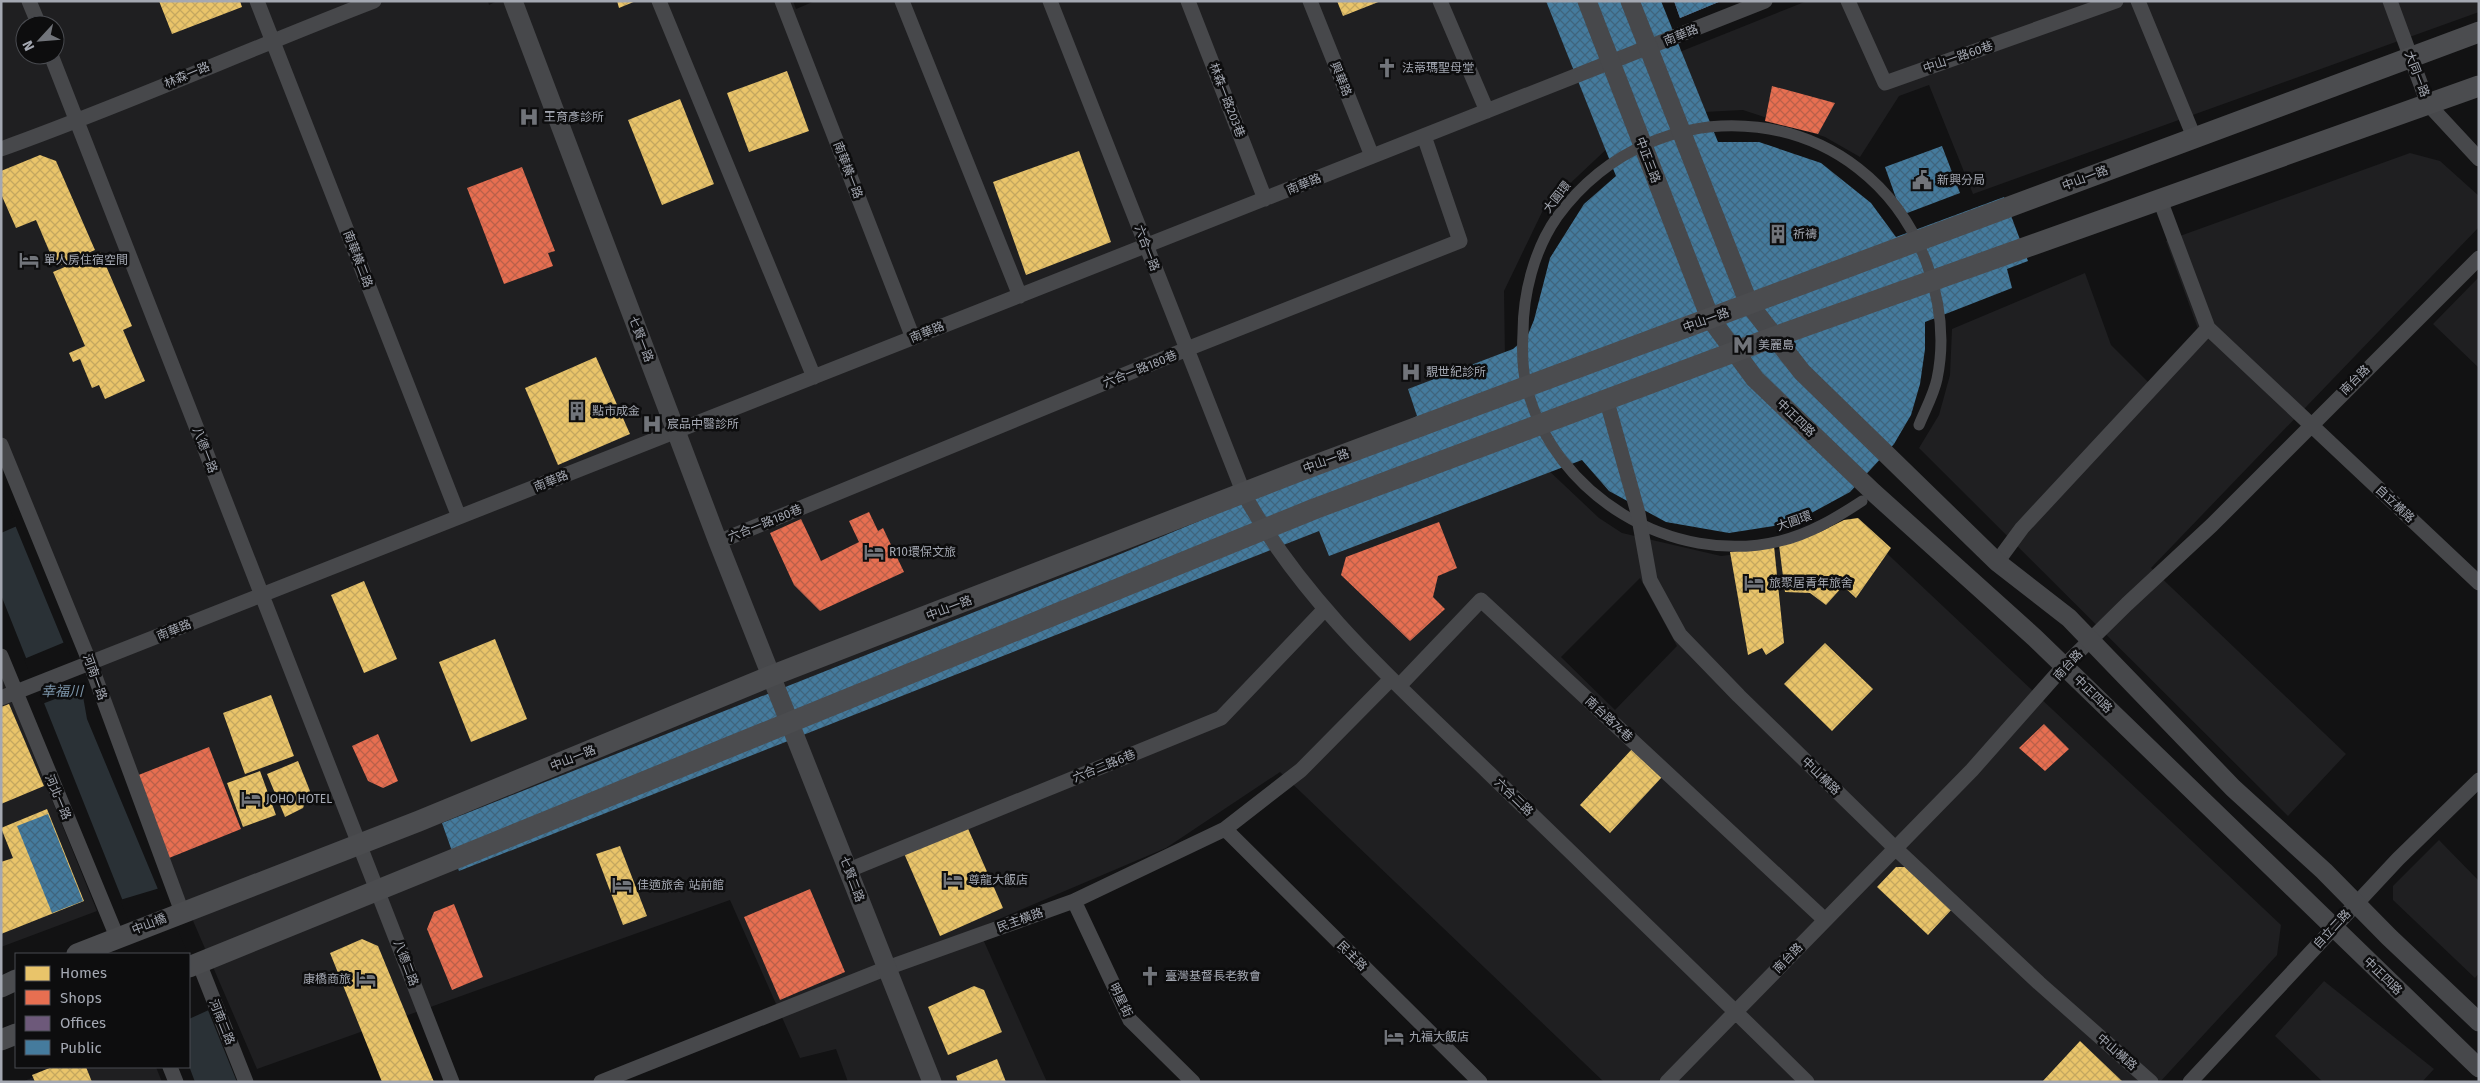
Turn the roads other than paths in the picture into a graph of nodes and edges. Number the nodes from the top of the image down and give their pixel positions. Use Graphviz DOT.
graph roads {
  1 [pos="29,1"];
  2 [pos="257,1"];
  3 [pos="374,1"];
  4 [pos="513,1"];
  5 [pos="659,1"];
  6 [pos="782,1"];
  7 [pos="902,1"];
  8 [pos="1050,1"];
  9 [pos="1188,1"];
  10 [pos="1310,1"];
  11 [pos="1440,1"];
  12 [pos="1586,1"];
  13 [pos="1630,1"];
  14 [pos="1765,1"];
  15 [pos="1848,1"];
  16 [pos="2116,1"];
  17 [pos="2138,1"];
  18 [pos="2390,1"];
  19 [pos="35,15"];
  20 [pos="2479,32"];
  21 [pos="272,40"];
  22 [pos="1648,47"];
  23 [pos="2410,56"];
  24 [pos="1611,62"];
  25 [pos="55,65"];
  26 [pos="2479,86"];
  27 [pos="2428,104"];
  28 [pos="1487,111"];
  29 [pos="79,120"];
  30 [pos="1682,131"];
  31 [pos="1424,136"];
  32 [pos="2194,138"];
  33 [pos="1642,144"];
  34 [pos="1,149"];
  35 [pos="1372,156"];
  36 [pos="2479,159"];
  37 [pos="1265,199"];
  38 [pos="2160,200"];
  39 [pos="1918,241"];
  40 [pos="1146,246"];
  41 [pos="2479,258"];
  42 [pos="1933,282"];
  43 [pos="1020,296"];
  44 [pos="1749,304"];
  45 [pos="1710,318"];
  46 [pos="2208,328"];
  47 [pos="1774,337"];
  48 [pos="913,338"];
  49 [pos="1187,349"];
  50 [pos="1735,352"];
  51 [pos="814,377"];
  52 [pos="1527,388"];
  53 [pos="1606,398"];
  54 [pos="1541,424"];
  55 [pos="2311,424"];
  56 [pos="1919,425"];
  57 [pos="676,432"];
  58 [pos="1,445"];
  59 [pos="1244,494"];
  60 [pos="1862,501"];
  61 [pos="459,517"];
  62 [pos="1639,525"];
  63 [pos="1263,529"];
  64 [pos="718,542"];
  65 [pos="1997,562"];
  66 [pos="2479,583"];
  67 [pos="261,595"];
  68 [pos="1324,610"];
  69 [pos="2091,640"];
  70 [pos="1,656"];
  71 [pos="90,662"];
  72 [pos="2064,666"];
  73 [pos="771,676"];
  74 [pos="1395,682"];
  75 [pos="8,696"];
  76 [pos="790,722"];
  77 [pos="2479,780"];
  78 [pos="1225,830"];
  79 [pos="358,844"];
  80 [pos="1895,848"];
  81 [pos="849,870"];
  82 [pos="376,890"];
  83 [pos="1074,901"];
  84 [pos="2356,904"];
  85 [pos="182,912"];
  86 [pos="1825,920"];
  87 [pos="2334,927"];
  88 [pos="116,937"];
  89 [pos="79,953"];
  90 [pos="194,965"];
  91 [pos="887,968"];
  92 [pos="15,980"];
  93 [pos="1,987"];
  94 [pos="1736,1011"];
  95 [pos="2479,1022"];
  96 [pos="15,1034"];
  97 [pos="1,1040"];
  98 [pos="170,1068"];
  99 [pos="2479,1068"];
  100 [pos="176,1082"];
  101 [pos="246,1082"];
  102 [pos="452,1082"];
  103 [pos="601,1082"];
  104 [pos="932,1082"];
  105 [pos="1193,1082"];
  106 [pos="1480,1082"];
  107 [pos="1667,1082"];
  108 [pos="1807,1082"];
  109 [pos="2151,1082"];
  110 [pos="2190,1082"];
  1 -- 19 [label="street"];
  2 -- 21 [label="street, 南華橫二路"];
  3 -- 21 [label="street, 林森一路"];
  4 -- 57 [label="street, 七賢一路"];
  5 -- 51 [label="street"];
  6 -- 48 [label="street, 南華橫一路"];
  7 -- 43 [label="street"];
  8 -- 40 [label="street, 六合一路"];
  9 -- 37 [label="street, 林森一路203巷"];
  10 -- 35 [label="street, 興華路"];
  11 -- 28 [label="street"];
  12 -- 24 [label="street, 中正三路"];
  13 -- 22 [label="street"];
  14 -- 22 [label="street, 南華路"];
  15 -- 16 [label="street, 中山一路60巷"];
  17 -- 32 [label="street"];
  18 -- 23 [label="street, 大同一路"];
  20 -- 23 [label="main road, 中山一路"];
  21 -- 29 [label="street, 林森一路"];
  21 -- 61 [label="street, 南華橫二路"];
  22 -- 24 [label="street, 南華路"];
  22 -- 30 [label="street"];
  23 -- 27 [label="street, 大同一路"];
  23 -- 32 [label="main road, 中山一路"];
  24 -- 28 [label="street, 南華路"];
  24 -- 33 [label="street, 中正三路"];
  25 -- 29 [label="street, 八德一路"];
  26 -- 27 [label="main road"];
  27 -- 36 [label="street, 大同一路"];
  27 -- 38 [label="main road"];
  28 -- 31 [label="street, 南華路"];
  29 -- 34 [label="street, 林森一路"];
  29 -- 67 [label="street, 八德一路"];
  30 -- 33 [label="street, 大圓環"];
  30 -- 39 [label="street, 大圓環"];
  30 -- 44 [label="street"];
  31 -- 35 [label="street, 南華路"];
  31 -- 49 [label="street, 六合一路180巷"];
  32 -- 39 [label="main road, 中山一路"];
  33 -- 45 [label="street, 中正三路"];
  33 -- 52 [label="street, 大圓環"];
  35 -- 37 [label="street, 南華路"];
  37 -- 40 [label="street, 南華路"];
  38 -- 42 [label="main road"];
  38 -- 46 [label="street"];
  39 -- 42 [label="street, 大圓環"];
  39 -- 44 [label="main road, 中山一路"];
  40 -- 43 [label="street, 南華路"];
  40 -- 49 [label="street, 六合一路"];
  41 -- 55 [label="street, 南台路"];
  42 -- 47 [label="main road"];
  42 -- 56 [label="street, 大圓環"];
  43 -- 48 [label="street, 南華路"];
  44 -- 45 [label="main road, 中山一路"];
  44 -- 47 [label="street"];
  45 -- 50 [label="street, 中正四路"];
  45 -- 52 [label="main road, 中山一路"];
  46 -- 55 [label="street, 自立橫路"];
  46 -- 65 [label="street"];
  47 -- 50 [label="main road"];
  47 -- 65 [label="street"];
  48 -- 51 [label="street, 南華路"];
  49 -- 59 [label="street, 六合一路"];
  49 -- 64 [label="street, 六合一路180巷"];
  50 -- 53 [label="main road"];
  50 -- 72 [label="street, 中正四路"];
  51 -- 57 [label="street, 南華路"];
  52 -- 54 [label="street, 大圓環"];
  52 -- 59 [label="main road, 中山一路"];
  53 -- 54 [label="main road"];
  53 -- 62 [label="street, 中山橫路"];
  54 -- 62 [label="street, 大圓環"];
  54 -- 63 [label="main road"];
  55 -- 66 [label="street, 自立橫路"];
  55 -- 69 [label="street, 南台路"];
  57 -- 61 [label="street, 南華路"];
  57 -- 64 [label="street, 七賢一路"];
  58 -- 71 [label="street, 河南一路"];
  59 -- 63 [label="street, 六合二路"];
  59 -- 73 [label="main road, 中山一路"];
  60 -- 62 [label="street, 大圓環"];
  61 -- 67 [label="street, 南華路"];
  62 -- 80 [label="street, 中山橫路"];
  63 -- 68 [label="street, 六合二路"];
  63 -- 76 [label="main road"];
  64 -- 73 [label="street, 七賢一路"];
  65 -- 69 [label="street"];
  67 -- 71 [label="street, 南華路"];
  67 -- 79 [label="street, 八德一路"];
  68 -- 74 [label="street, 六合二路"];
  68 -- 81 [label="street, 六合二路6巷"];
  69 -- 72 [label="street, 南台路"];
  69 -- 84 [label="street"];
  70 -- 75 [label="street, 河北一路"];
  71 -- 75 [label="street, 南華路"];
  71 -- 85 [label="street, 河南一路"];
  72 -- 80 [label="street, 南台路"];
  72 -- 87 [label="street, 中正四路"];
  73 -- 76 [label="street, 七賢二路"];
  73 -- 79 [label="main road, 中山一路"];
  74 -- 78 [label="street, 民主橫路"];
  74 -- 86 [label="street, 南台路74巷"];
  74 -- 94 [label="street, 六合二路"];
  75 -- 88 [label="street, 河北一路"];
  76 -- 81 [label="street, 七賢二路"];
  76 -- 82 [label="main road"];
  77 -- 84 [label="street, 自立二路"];
  78 -- 83 [label="street, 民主橫路"];
  78 -- 106 [label="street, 民主路"];
  79 -- 82 [label="street, 八德二路"];
  79 -- 85 [label="main road, 中山一路"];
  80 -- 86 [label="street, 南台路"];
  80 -- 109 [label="street, 中山橫路"];
  81 -- 91 [label="street, 七賢二路"];
  82 -- 90 [label="main road"];
  82 -- 102 [label="street, 八德二路"];
  83 -- 91 [label="street, 民主橫路"];
  83 -- 105 [label="street, 明星街"];
  84 -- 87 [label="street, 自立二路"];
  84 -- 95 [label="street"];
  85 -- 88 [label="main road, 中山橋"];
  86 -- 94 [label="street, 南台路"];
  87 -- 99 [label="street, 中正四路"];
  87 -- 110 [label="street, 自立二路"];
  88 -- 89 [label="main road"];
  90 -- 101 [label="street, 河南二路"];
  91 -- 103 [label="street, 民主橫路"];
  91 -- 104 [label="street, 七賢二路"];
  92 -- 93 [label="main road"];
  94 -- 107 [label="street, 南台路"];
  94 -- 108 [label="street, 六合二路"];
  96 -- 97 [label="main road"];
  98 -- 100 [label="street"];
}
